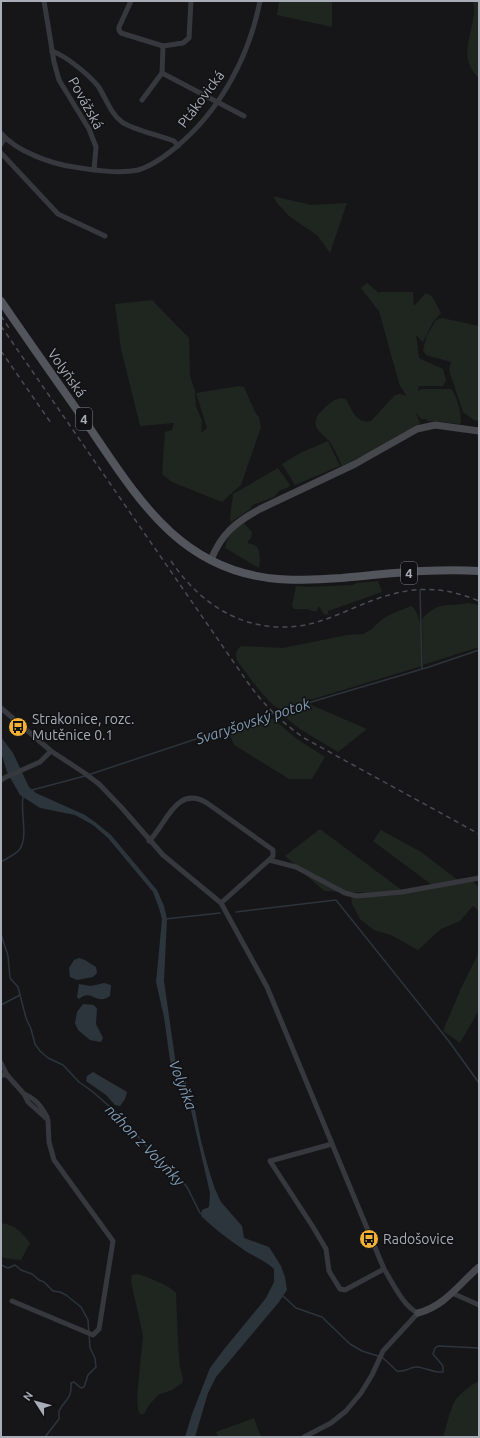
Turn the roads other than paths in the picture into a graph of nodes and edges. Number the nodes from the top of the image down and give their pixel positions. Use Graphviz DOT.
graph roads {
  1 [pos="44,1"];
  2 [pos="131,1"];
  3 [pos="191,1"];
  4 [pos="260,1"];
  5 [pos="163,46"];
  6 [pos="52,51"];
  7 [pos="162,73"];
  8 [pos="142,100"];
  9 [pos="217,102"];
  10 [pos="244,116"];
  11 [pos="1,133"];
  12 [pos="5,138"];
  13 [pos="1,144"];
  14 [pos="178,146"];
  15 [pos="1,153"];
  16 [pos="94,170"];
  17 [pos="105,236"];
  18 [pos="1,301"];
  19 [pos="479,426"];
  20 [pos="471,429"];
  21 [pos="479,431"];
  22 [pos="210,560"];
  23 [pos="479,571"];
  24 [pos="1,708"];
  25 [pos="51,751"];
  26 [pos="3,779"];
  27 [pos="150,841"];
  28 [pos="270,860"];
  29 [pos="479,878"];
  30 [pos="221,902"];
  31 [pos="1,1063"];
  32 [pos="1,1075"];
  33 [pos="7,1075"];
  34 [pos="332,1144"];
  35 [pos="479,1267"];
  36 [pos="384,1269"];
  37 [pos="452,1293"];
  38 [pos="12,1301"];
  39 [pos="479,1305"];
  40 [pos="418,1313"];
  41 [pos="304,1437"];
  1 -- 6 [label="street, Povážská"];
  2 -- 5 [label="street"];
  3 -- 5 [label="street"];
  4 -- 9 [label="street, Ptákovická"];
  5 -- 7 [label="street"];
  6 -- 14 [label="street"];
  6 -- 16 [label="street, Povážská"];
  7 -- 8 [label="street"];
  7 -- 9 [label="street"];
  9 -- 10 [label="street"];
  9 -- 14 [label="street, Ptákovická"];
  11 -- 12 [label="street, Ptákovická"];
  12 -- 13 [label="street"];
  12 -- 16 [label="street, Ptákovická"];
  14 -- 16 [label="street, Ptákovická"];
  15 -- 17 [label="street"];
  18 -- 22 [label="main road, Volyňská / 4"];
  19 -- 20 [label="street"];
  20 -- 21 [label="street"];
  20 -- 22 [label="street"];
  22 -- 23 [label="main road, 4"];
  24 -- 25 [label="street"];
  25 -- 26 [label="street"];
  25 -- 27 [label="street"];
  27 -- 28 [label="street"];
  27 -- 30 [label="street"];
  28 -- 29 [label="street"];
  28 -- 30 [label="street"];
  30 -- 34 [label="street"];
  31 -- 33 [label="street"];
  32 -- 33 [label="street"];
  33 -- 38 [label="street"];
  34 -- 36 [label="street"];
  34 -- 36 [label="street"];
  35 -- 37 [label="street"];
  36 -- 40 [label="street"];
  37 -- 39 [label="street"];
  37 -- 40 [label="street"];
  40 -- 41 [label="street"];
}
